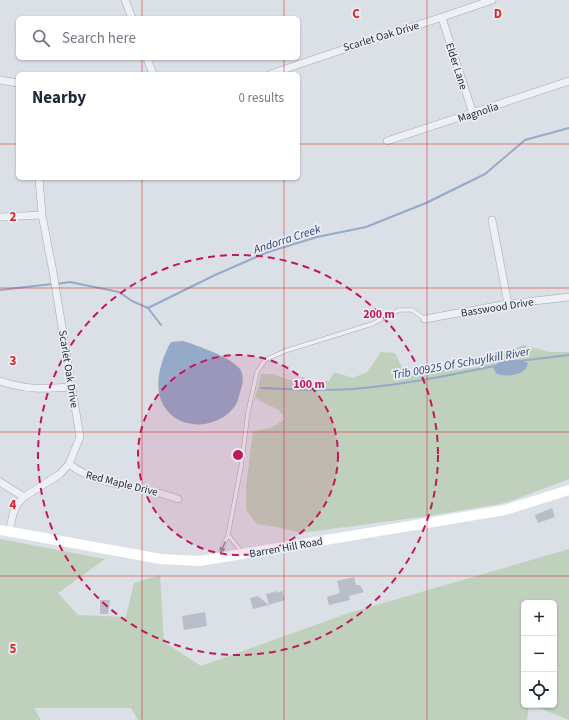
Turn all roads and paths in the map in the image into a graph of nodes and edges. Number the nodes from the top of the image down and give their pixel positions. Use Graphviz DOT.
graph roads {
  1 [pos="125,0"];
  2 [pos="492,0"];
  3 [pos="131,16"];
  4 [pos="442,18"];
  5 [pos="148,60"];
  6 [pos="152,72"];
  7 [pos="277,72"];
  8 [pos="0,80"];
  9 [pos="569,81"];
  10 [pos="16,83"];
  11 [pos="473,114"];
  12 [pos="387,141"];
  13 [pos="39,180"];
  14 [pos="42,215"];
  15 [pos="0,217"];
  16 [pos="492,220"];
  17 [pos="569,296"];
  18 [pos="508,304"];
  19 [pos="425,319"];
  20 [pos="0,380"];
  21 [pos="71,387"];
  22 [pos="69,464"];
  23 [pos="0,482"];
  24 [pos="569,490"];
  25 [pos="24,497"];
  26 [pos="178,499"];
  27 [pos="4,531"];
  28 [pos="228,535"];
  29 [pos="244,555"];
  30 [pos="218,559"];
  1 -- 3 [label="street"];
  2 -- 4 [label="street, Scarlet Oak Drive"];
  4 -- 7 [label="street, Scarlet Oak Drive"];
  4 -- 11 [label="street, Elder Lane"];
  5 -- 6 [label="street"];
  8 -- 10 [label="street"];
  9 -- 11 [label="street, Magnolia"];
  11 -- 12 [label="street, Magnolia"];
  13 -- 14 [label="street, Scarlet Oak Drive"];
  14 -- 15 [label="street"];
  14 -- 21 [label="street, Scarlet Oak Drive"];
  16 -- 18 [label="street"];
  17 -- 18 [label="street, Basswood Drive"];
  18 -- 19 [label="street, Basswood Drive"];
  19 -- 28 [label="lane"];
  20 -- 21 [label="street"];
  21 -- 22 [label="street, Scarlet Oak Drive"];
  22 -- 25 [label="street, Scarlet Oak Drive"];
  22 -- 26 [label="street, Red Maple Drive"];
  23 -- 25 [label="street"];
  24 -- 29 [label="street, Barren Hill Road"];
  25 -- 27 [label="street, Scarlet Oak Drive"];
  27 -- 30 [label="street, Barren Hill Road"];
  28 -- 29 [label="lane"];
  28 -- 30 [label="lane, one-way"];
  29 -- 30 [label="street, Barren Hill Road"];
}
